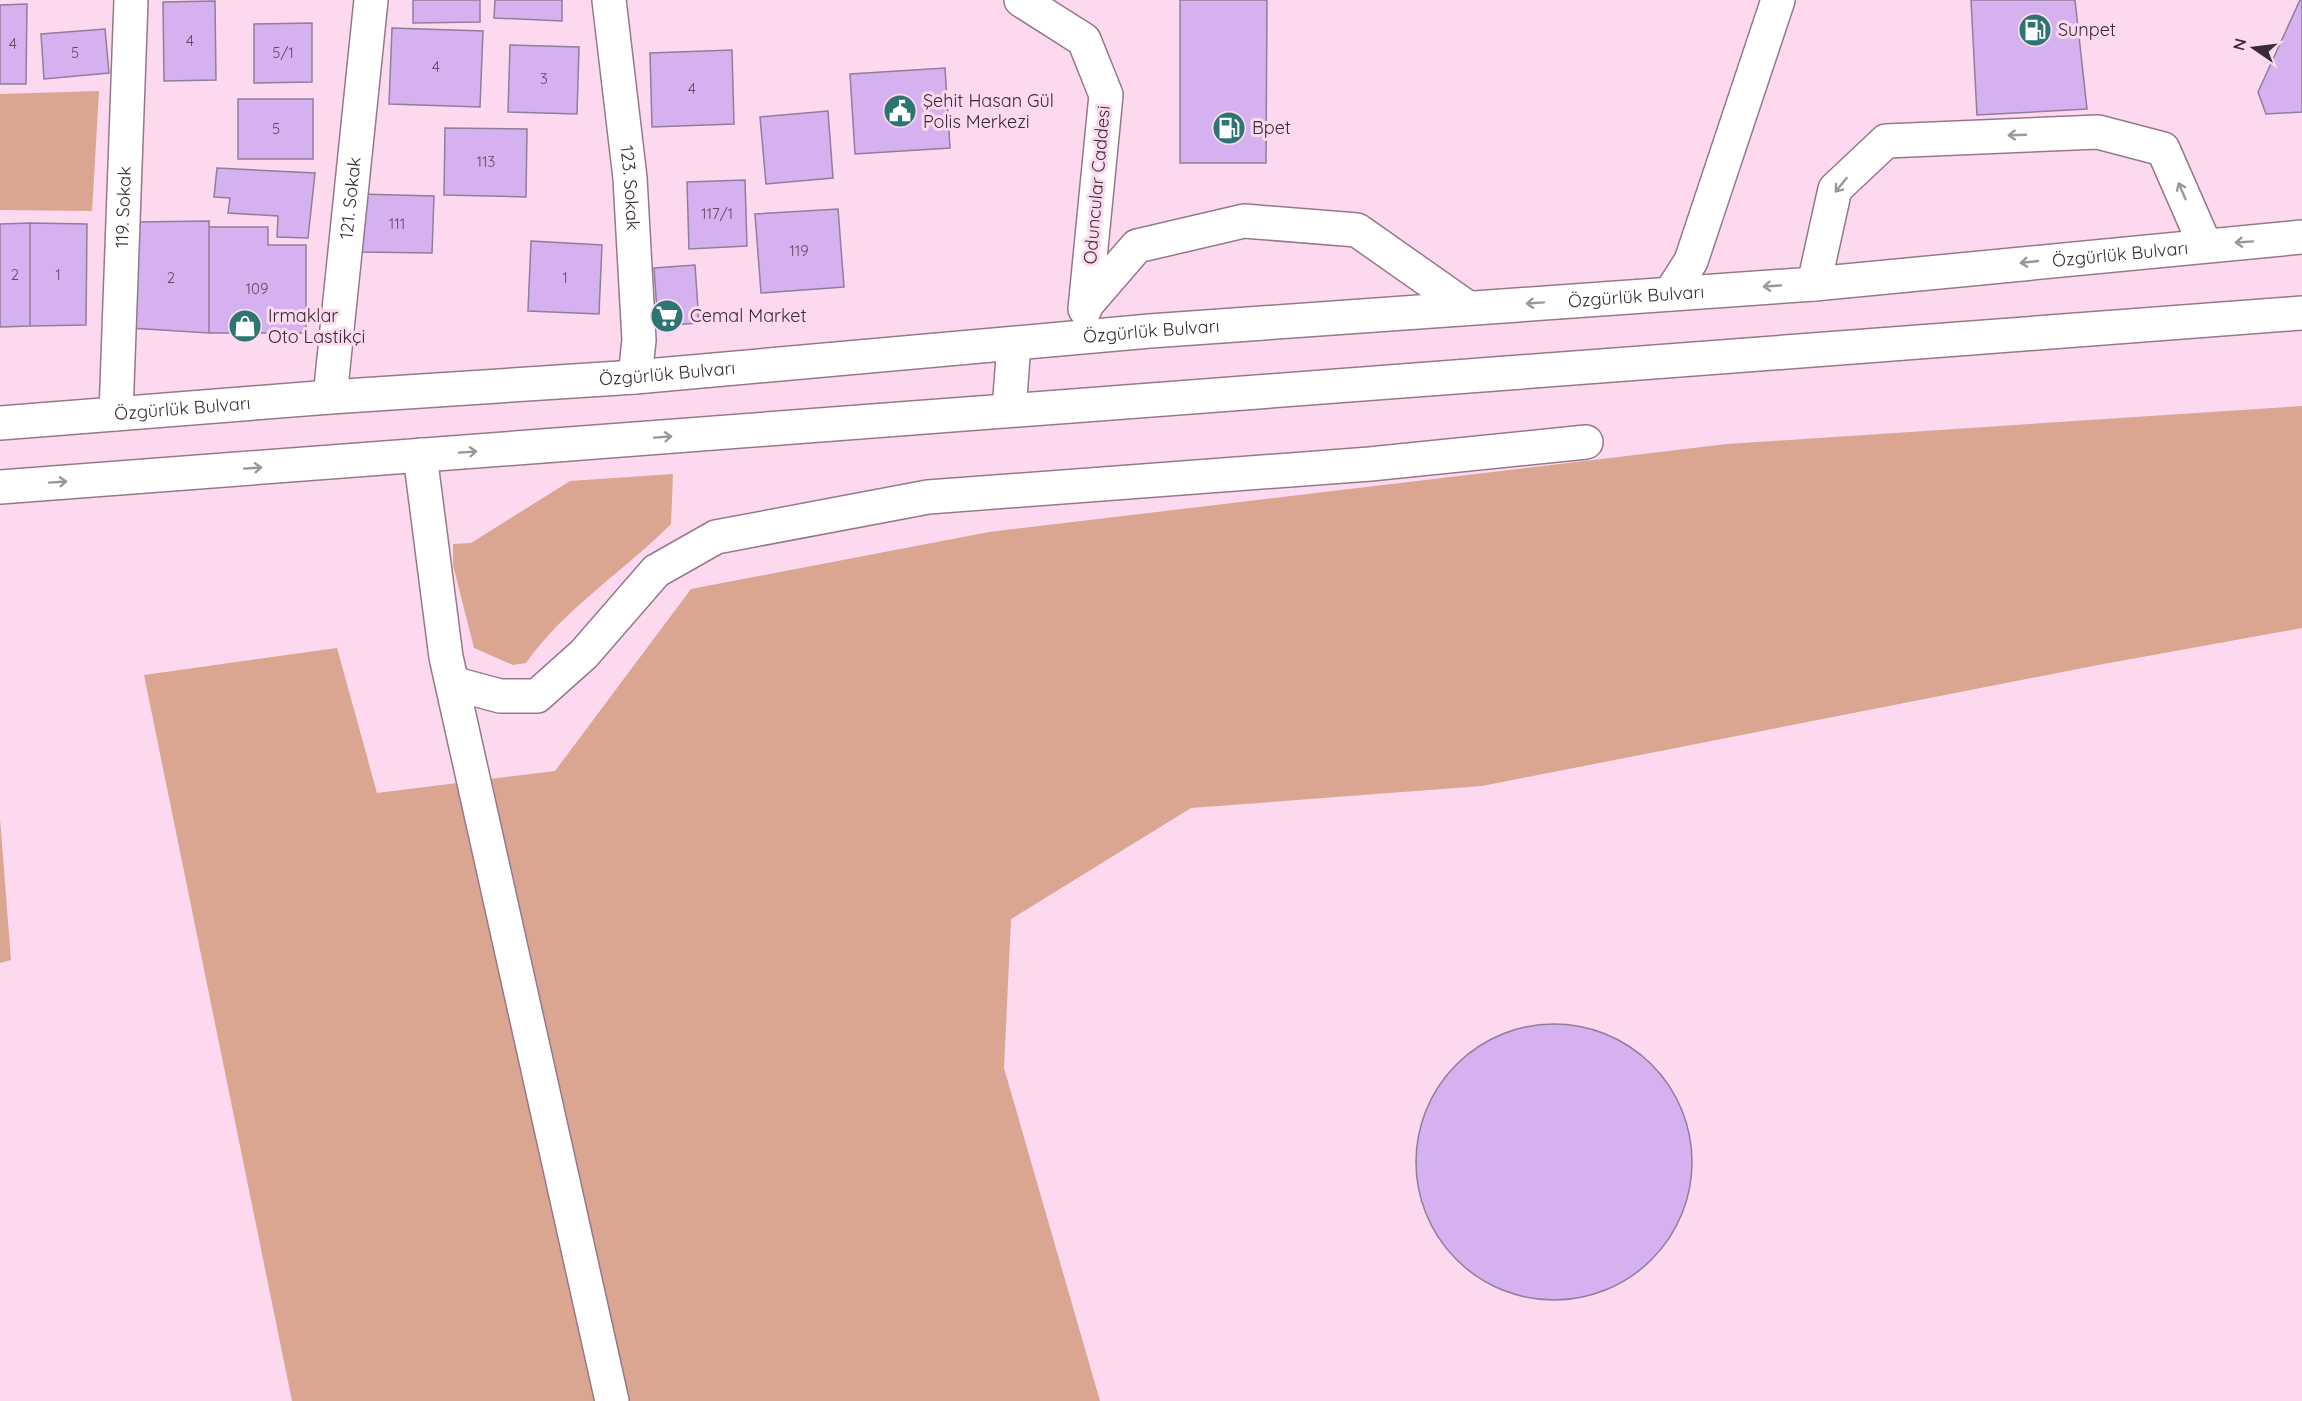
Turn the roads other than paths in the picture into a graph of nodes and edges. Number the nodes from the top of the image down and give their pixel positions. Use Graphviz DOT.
graph roads {
  1 [pos="131,0"];
  2 [pos="371,0"];
  3 [pos="609,0"];
  4 [pos="1021,0"];
  5 [pos="1778,0"];
  6 [pos="2302,237"];
  7 [pos="2205,244"];
  8 [pos="1814,284"];
  9 [pos="1670,294"];
  10 [pos="1086,305"];
  11 [pos="1468,308"];
  12 [pos="2302,313"];
  13 [pos="1083,337"];
  14 [pos="1014,344"];
  15 [pos="635,376"];
  16 [pos="330,397"];
  17 [pos="1009,410"];
  18 [pos="116,414"];
  19 [pos="0,423"];
  20 [pos="1586,442"];
  21 [pos="420,455"];
  22 [pos="0,487"];
  23 [pos="452,683"];
  24 [pos="612,1401"];
  1 -- 18 [label="main road, 119. Sokak"];
  2 -- 16 [label="main road, 121. Sokak"];
  3 -- 15 [label="main road, 123. Sokak"];
  4 -- 10 [label="main road, Oduncular Caddesi"];
  5 -- 9 [label="main road"];
  6 -- 7 [label="main road, Özgürlük Bulvarı, one-way"];
  7 -- 8 [label="main road, Özgürlük Bulvarı, one-way"];
  7 -- 8 [label="main road, one-way"];
  8 -- 9 [label="main road, Özgürlük Bulvarı, one-way"];
  9 -- 11 [label="main road, Özgürlük Bulvarı, one-way"];
  10 -- 11 [label="main road"];
  10 -- 13 [label="main road, Oduncular Caddesi"];
  11 -- 13 [label="main road, Özgürlük Bulvarı"];
  12 -- 17 [label="main road"];
  13 -- 14 [label="main road, Özgürlük Bulvarı"];
  14 -- 15 [label="main road, Özgürlük Bulvarı"];
  14 -- 17 [label="main road"];
  15 -- 16 [label="main road, Özgürlük Bulvarı"];
  16 -- 18 [label="main road, Özgürlük Bulvarı"];
  21 -- 17 [label="main road, one-way"];
  18 -- 19 [label="main road, Özgürlük Bulvarı"];
  20 -- 23 [label="main road"];
  22 -- 21 [label="main road, one-way"];
  21 -- 23 [label="main road"];
  23 -- 24 [label="main road"];
}
